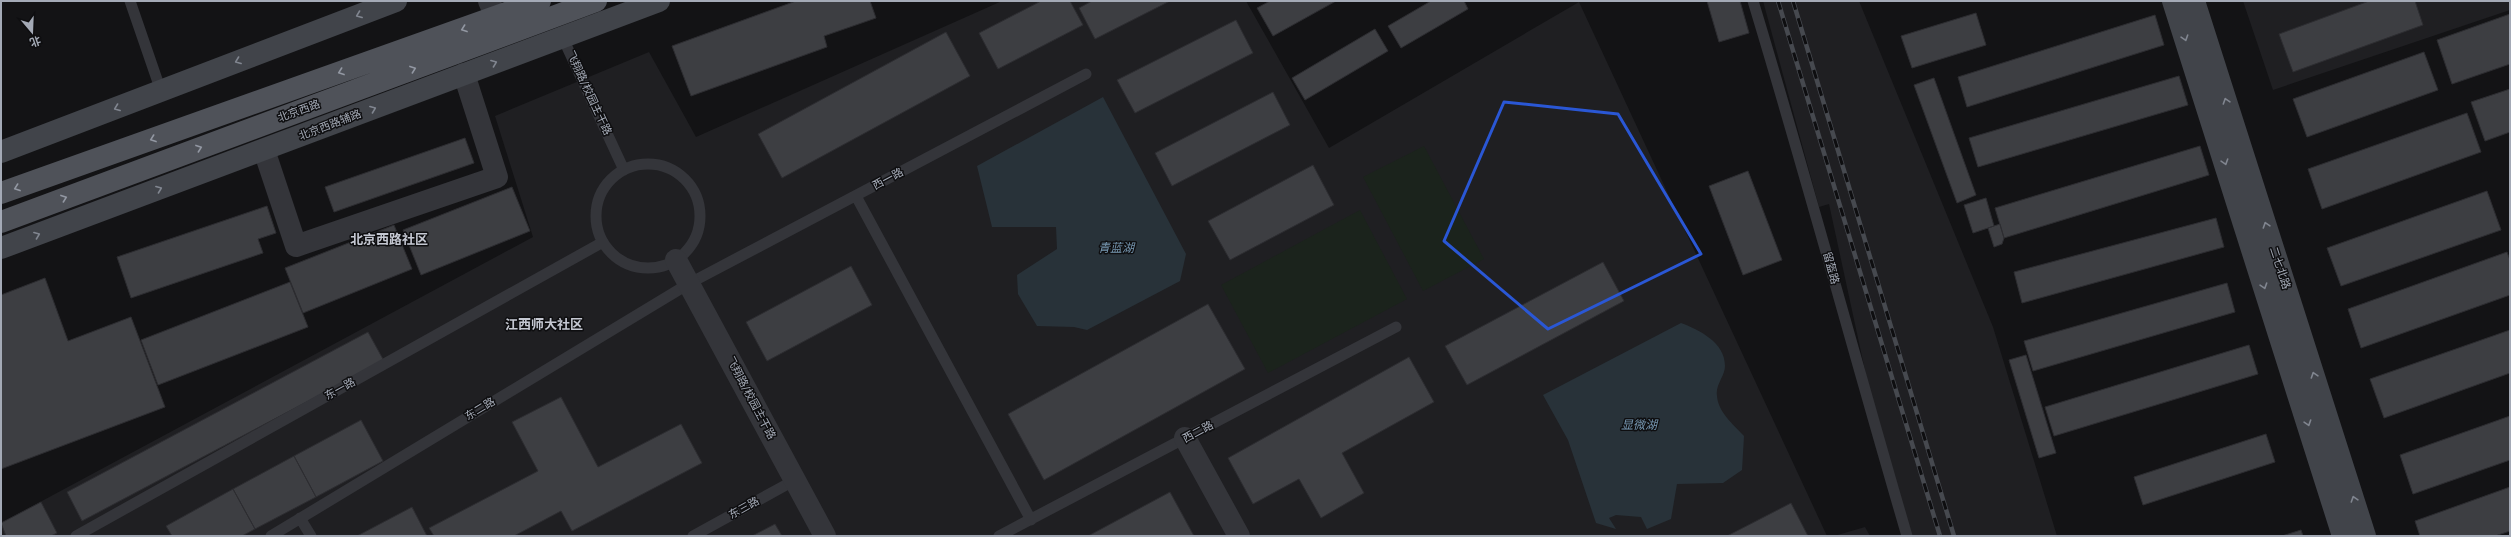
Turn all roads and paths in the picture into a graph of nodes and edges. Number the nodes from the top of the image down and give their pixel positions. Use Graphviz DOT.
graph roads {
  1 [pos="130,1"];
  2 [pos="396,1"];
  3 [pos="596,1"];
  4 [pos="658,1"];
  5 [pos="1754,1"];
  6 [pos="2173,1"];
  7 [pos="2194,1"];
  8 [pos="493,9"];
  9 [pos="546,9"];
  10 [pos="562,37"];
  11 [pos="464,74"];
  12 [pos="1086,74"];
  13 [pos="161,91"];
  14 [pos="264,150"];
  15 [pos="1,152"];
  16 [pos="624,170"];
  17 [pos="1,193"];
  18 [pos="856,196"];
  19 [pos="1,222"];
  20 [pos="603,242"];
  21 [pos="1,248"];
  22 [pos="676,260"];
  23 [pos="690,283"];
  24 [pos="1396,328"];
  25 [pos="1185,438"];
  26 [pos="795,480"];
  27 [pos="300,518"];
  28 [pos="1031,520"];
  29 [pos="76,536"];
  30 [pos="271,536"];
  31 [pos="310,536"];
  32 [pos="693,536"];
  33 [pos="824,536"];
  34 [pos="999,536"];
  35 [pos="1239,536"];
  36 [pos="1907,536"];
  37 [pos="2343,536"];
  38 [pos="2365,536"];
  1 -- 13 [label="lane"];
  2 -- 13 [label="main road, one-way"];
  3 -- 9 [label="main road, 北京西路"];
  4 -- 10 [label="main road, 北京西路辅路"];
  5 -- 36 [label="lane, 留盔路"];
  6 -- 37 [label="main road, 二七北路, one-way"];
  38 -- 7 [label="main road, 二七北路, one-way"];
  8 -- 9 [label="main road, 北京西路"];
  8 -- 17 [label="main road, 北京西路, one-way"];
  9 -- 10 [label="lane, 飞翔路/校园主干路"];
  19 -- 9 [label="main road, 北京西路, one-way"];
  11 -- 10 [label="main road, 北京西路辅路, one-way"];
  10 -- 16 [label="lane, 飞翔路/校园主干路"];
  14 -- 11 [label="main road, 北京西路辅路, one-way"];
  11 -- 14 [label="street"];
  12 -- 18 [label="lane, 西一路"];
  13 -- 15 [label="main road, one-way"];
  21 -- 14 [label="main road, 北京西路辅路, one-way"];
  16 -- 20 [label="lane"];
  16 -- 22 [label="lane"];
  18 -- 23 [label="lane, 西一路"];
  18 -- 28 [label="lane"];
  20 -- 22 [label="lane"];
  20 -- 29 [label="lane, 东一路"];
  22 -- 23 [label="street, 飞翔路/校园主干路"];
  23 -- 26 [label="street, 飞翔路/校园主干路"];
  23 -- 27 [label="lane, 东二路"];
  24 -- 25 [label="lane, 西二路"];
  25 -- 28 [label="lane, 西二路"];
  25 -- 35 [label="street"];
  26 -- 32 [label="lane, 东三路"];
  26 -- 33 [label="street, 飞翔路/校园主干路"];
  27 -- 30 [label="lane, 东二路"];
  27 -- 31 [label="lane"];
  28 -- 34 [label="lane, 西二路"];
}
